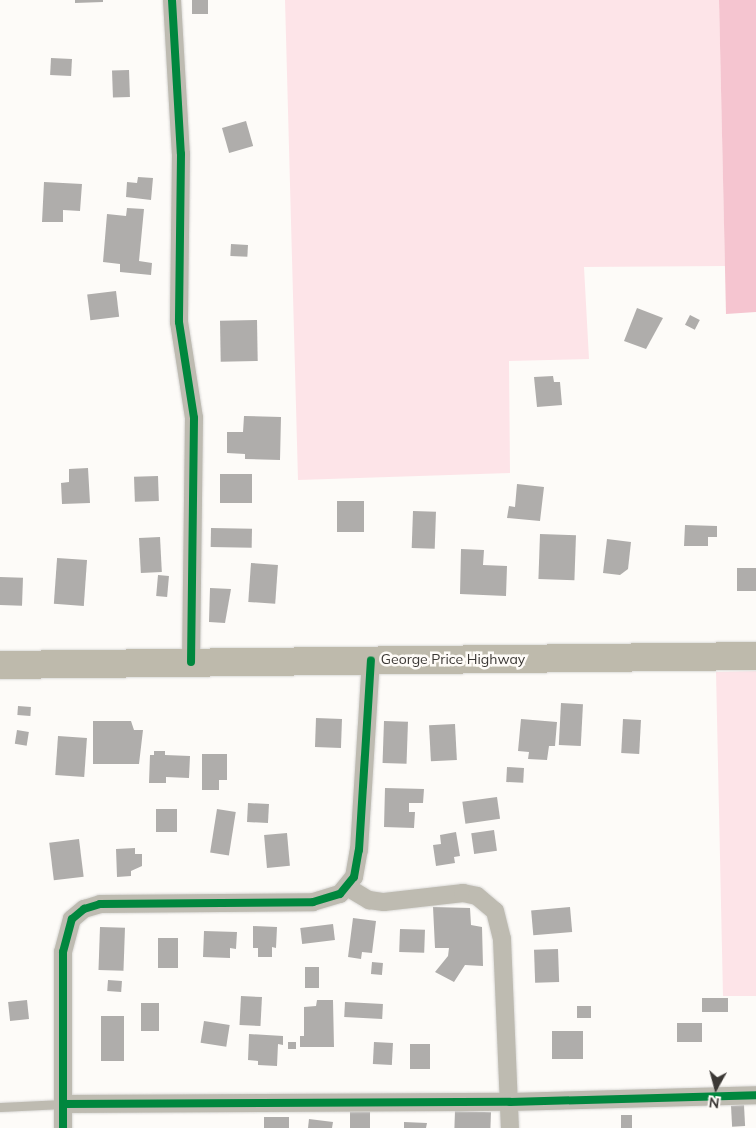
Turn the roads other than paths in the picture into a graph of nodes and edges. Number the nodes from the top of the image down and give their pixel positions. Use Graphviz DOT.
graph roads {
  1 [pos="172,0"];
  2 [pos="756,656"];
  3 [pos="372,660"];
  4 [pos="191,662"];
  5 [pos="0,665"];
  6 [pos="348,887"];
  7 [pos="756,1095"];
  8 [pos="510,1102"];
  9 [pos="64,1104"];
  10 [pos="0,1108"];
  11 [pos="63,1128"];
  12 [pos="510,1128"];
  1 -- 4 [label="street"];
  2 -- 3 [label="highway, George Price Highway"];
  3 -- 4 [label="highway, George Price Highway"];
  3 -- 6 [label="street"];
  4 -- 5 [label="highway, George Price Highway"];
  6 -- 8 [label="street"];
  6 -- 9 [label="street"];
  7 -- 8 [label="street"];
  8 -- 9 [label="street"];
  8 -- 12 [label="street"];
  9 -- 10 [label="lane"];
  9 -- 11 [label="street"];
}
